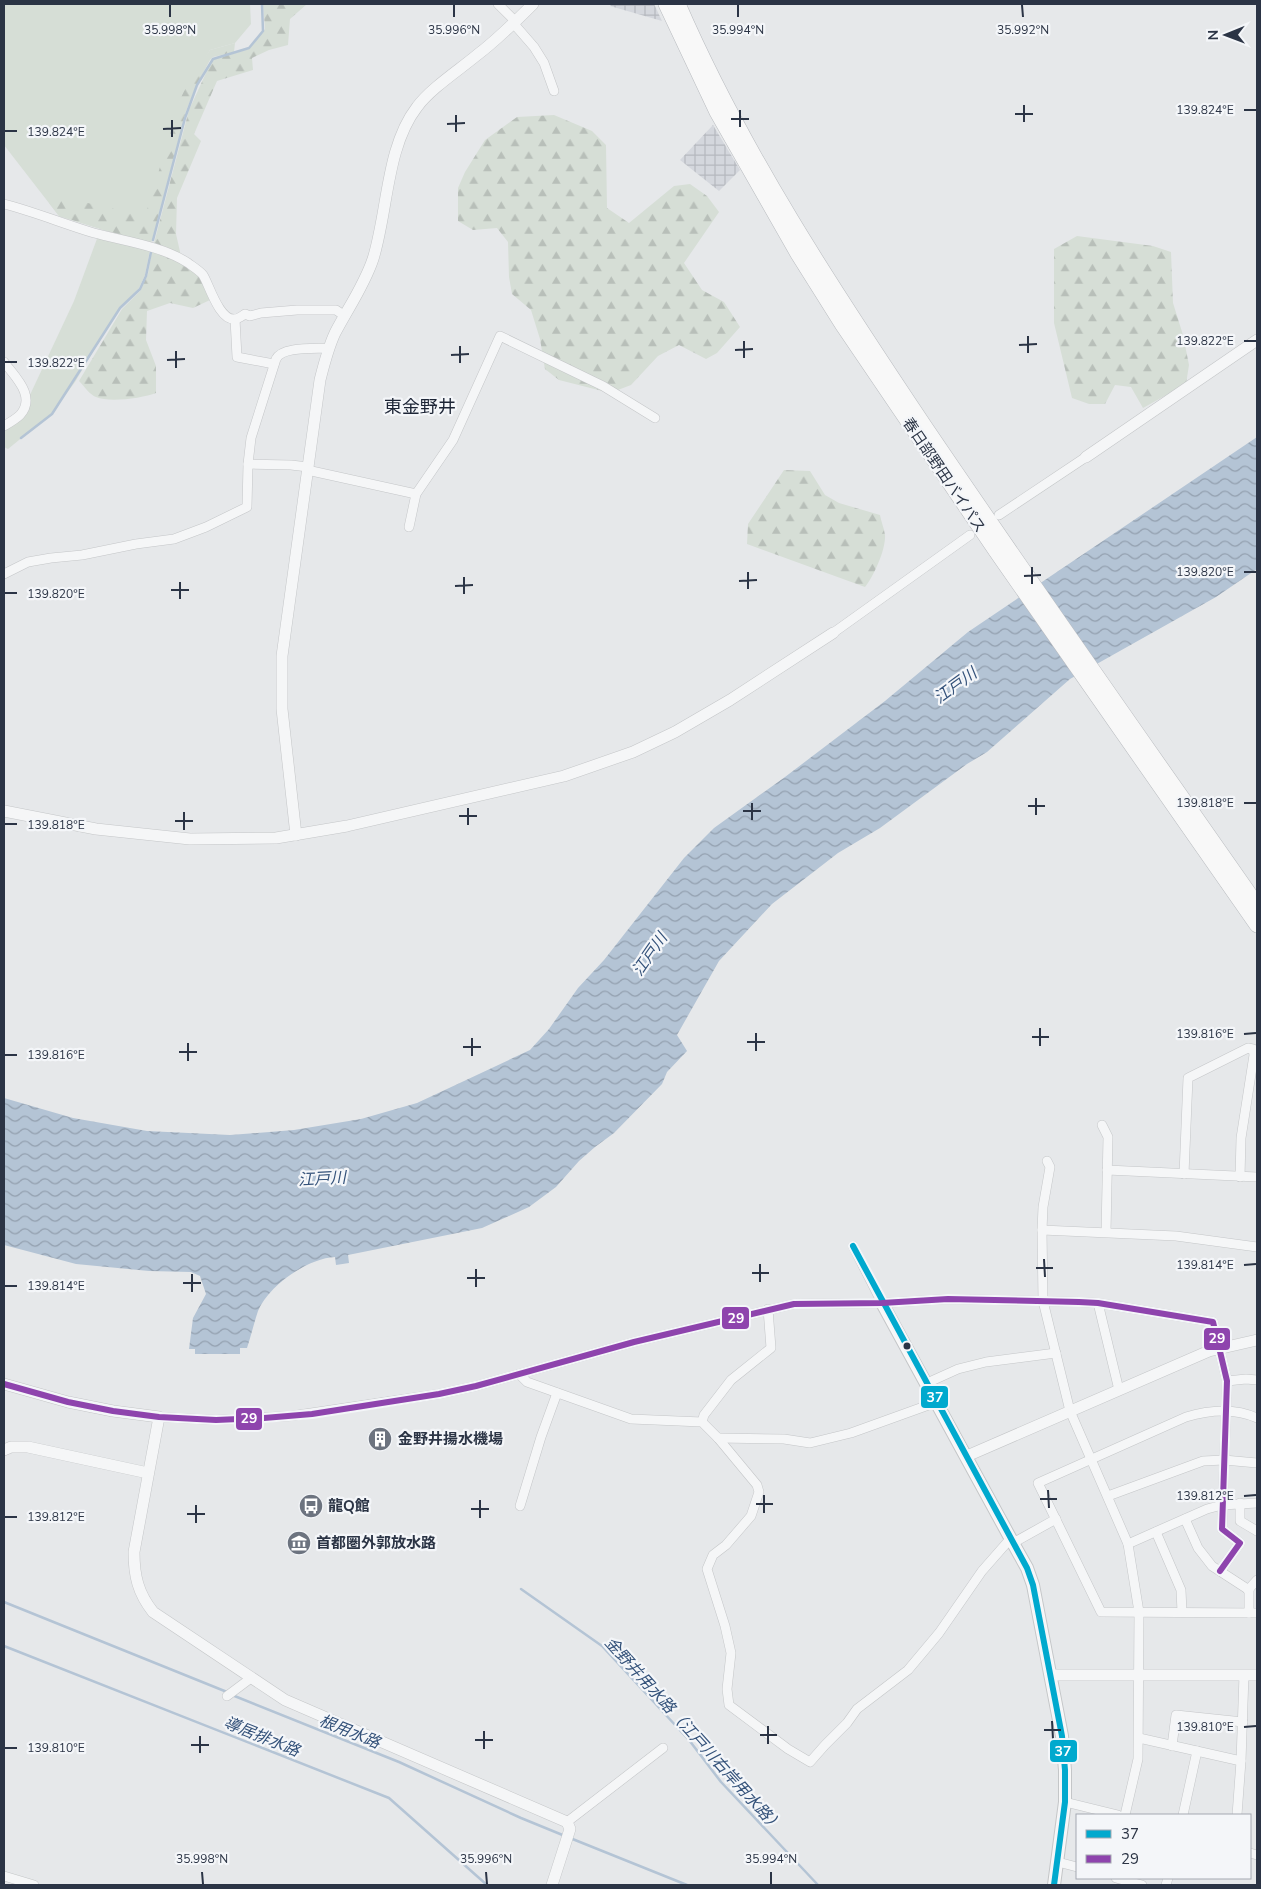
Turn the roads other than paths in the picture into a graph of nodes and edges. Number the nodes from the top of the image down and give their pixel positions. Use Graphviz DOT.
graph roads {
  1 [pos="498,4"];
  2 [pos="533,4"];
  3 [pos="666,4"];
  4 [pos="678,4"];
  5 [pos="515,23"];
  6 [pos="554,91"];
  7 [pos="4,204"];
  8 [pos="345,316"];
  9 [pos="235,319"];
  10 [pos="1257,340"];
  11 [pos="329,348"];
  12 [pos="4,362"];
  13 [pos="274,364"];
  14 [pos="655,418"];
  15 [pos="4,426"];
  16 [pos="1086,457"];
  17 [pos="248,464"];
  18 [pos="308,469"];
  19 [pos="416,494"];
  20 [pos="999,515"];
  21 [pos="409,526"];
  22 [pos="970,535"];
  23 [pos="1001,548"];
  24 [pos="4,574"];
  25 [pos="833,632"];
  26 [pos="4,811"];
  27 [pos="296,835"];
  28 [pos="1257,905"];
  29 [pos="1257,925"];
  30 [pos="1102,1125"];
  31 [pos="1047,1161"];
  32 [pos="1107,1170"];
  33 [pos="1184,1174"];
  34 [pos="1240,1177"];
  35 [pos="1257,1177"];
  36 [pos="1042,1230"];
  37 [pos="1106,1232"];
  38 [pos="852,1246"];
  39 [pos="1257,1247"];
  40 [pos="1043,1301"];
  41 [pos="882,1303"];
  42 [pos="1098,1303"];
  43 [pos="768,1309"];
  44 [pos="1257,1340"];
  45 [pos="1219,1347"];
  46 [pos="1056,1353"];
  47 [pos="519,1374"];
  48 [pos="1257,1380"];
  49 [pos="1227,1381"];
  50 [pos="927,1383"];
  51 [pos="4,1384"];
  52 [pos="1118,1390"];
  53 [pos="557,1393"];
  54 [pos="937,1402"];
  55 [pos="1070,1411"];
  56 [pos="1227,1412"];
  57 [pos="158,1417"];
  58 [pos="1257,1418"];
  59 [pos="702,1422"];
  60 [pos="718,1438"];
  61 [pos="4,1450"];
  62 [pos="967,1456"];
  63 [pos="1091,1460"];
  64 [pos="1224,1460"];
  65 [pos="1257,1463"];
  66 [pos="148,1473"];
  67 [pos="1108,1496"];
  68 [pos="1257,1503"];
  69 [pos="1240,1504"];
  70 [pos="1222,1505"];
  71 [pos="520,1506"];
  72 [pos="1056,1519"];
  73 [pos="1185,1519"];
  74 [pos="1257,1531"];
  75 [pos="1156,1532"];
  76 [pos="1012,1541"];
  77 [pos="1128,1544"];
  78 [pos="1220,1571"];
  79 [pos="1257,1580"];
  80 [pos="1248,1590"];
  81 [pos="1139,1612"];
  82 [pos="1182,1612"];
  83 [pos="1253,1613"];
  84 [pos="1140,1674"];
  85 [pos="1051,1675"];
  86 [pos="1244,1675"];
  87 [pos="1257,1675"];
  88 [pos="251,1678"];
  89 [pos="227,1696"];
  90 [pos="1243,1722"];
  91 [pos="1139,1738"];
  92 [pos="1172,1746"];
  93 [pos="663,1748"];
  94 [pos="1197,1752"];
  95 [pos="1241,1761"];
  96 [pos="1066,1802"];
  97 [pos="1114,1814"];
  98 [pos="1125,1814"];
  99 [pos="1183,1814"];
  100 [pos="1237,1814"];
  101 [pos="567,1822"];
  102 [pos="1058,1862"];
  103 [pos="1076,1867"];
  104 [pos="4,1876"];
  105 [pos="1120,1879"];
  106 [pos="34,1885"];
  107 [pos="552,1885"];
  108 [pos="1054,1885"];
  109 [pos="1142,1885"];
  1 -- 5 [label="street"];
  2 -- 5 [label="street"];
  3 -- 23 [label="highway, 春日部野田バイパス"];
  4 -- 23 [label="highway, 春日部野田バイパス"];
  5 -- 6 [label="street"];
  5 -- 8 [label="street"];
  7 -- 9 [label="street"];
  8 -- 9 [label="street"];
  8 -- 11 [label="street"];
  9 -- 13 [label="street"];
  10 -- 16 [label="street"];
  11 -- 13 [label="street"];
  11 -- 18 [label="street"];
  12 -- 15 [label="street"];
  13 -- 17 [label="street"];
  14 -- 19 [label="street"];
  16 -- 20 [label="street"];
  17 -- 18 [label="street"];
  17 -- 24 [label="street"];
  18 -- 19 [label="street"];
  18 -- 27 [label="street"];
  19 -- 21 [label="street"];
  22 -- 25 [label="street"];
  23 -- 28 [label="highway, 春日部野田バイパス"];
  23 -- 29 [label="highway, 春日部野田バイパス"];
  25 -- 27 [label="street"];
  26 -- 27 [label="street"];
  30 -- 32 [label="street"];
  31 -- 36 [label="street"];
  32 -- 33 [label="street"];
  32 -- 37 [label="street"];
  33 -- 34 [label="street"];
  33 -- 34 [label="street"];
  34 -- 35 [label="street"];
  36 -- 37 [label="street"];
  36 -- 40 [label="street"];
  37 -- 39 [label="street"];
  38 -- 41 [label="street"];
  40 -- 41 [label="street"];
  40 -- 42 [label="street"];
  40 -- 46 [label="street"];
  41 -- 43 [label="street"];
  41 -- 50 [label="main road"];
  42 -- 45 [label="street"];
  42 -- 52 [label="street"];
  43 -- 47 [label="street"];
  43 -- 59 [label="street"];
  44 -- 45 [label="street"];
  45 -- 49 [label="street"];
  45 -- 52 [label="street"];
  46 -- 50 [label="street"];
  46 -- 55 [label="street"];
  47 -- 53 [label="street"];
  47 -- 57 [label="street"];
  48 -- 49 [label="street"];
  49 -- 56 [label="street"];
  50 -- 54 [label="main road"];
  51 -- 57 [label="street"];
  52 -- 55 [label="street"];
  53 -- 59 [label="street"];
  53 -- 71 [label="street"];
  54 -- 60 [label="street"];
  54 -- 62 [label="main road"];
  55 -- 62 [label="street"];
  55 -- 63 [label="street"];
  56 -- 58 [label="street"];
  56 -- 63 [label="street"];
  56 -- 64 [label="street"];
  57 -- 66 [label="street"];
  59 -- 60 [label="street"];
  60 -- 76 [label="street"];
  61 -- 66 [label="street"];
  62 -- 76 [label="main road"];
  63 -- 67 [label="street"];
  63 -- 72 [label="street"];
  64 -- 65 [label="street"];
  64 -- 67 [label="street"];
  64 -- 70 [label="street"];
  66 -- 88 [label="street"];
  67 -- 77 [label="street"];
  68 -- 69 [label="street"];
  69 -- 70 [label="street"];
  69 -- 74 [label="street"];
  70 -- 73 [label="street"];
  70 -- 78 [label="street"];
  72 -- 76 [label="street"];
  72 -- 81 [label="street"];
  73 -- 75 [label="street"];
  73 -- 78 [label="street"];
  75 -- 77 [label="street"];
  75 -- 82 [label="street"];
  76 -- 85 [label="main road"];
  77 -- 81 [label="street"];
  78 -- 80 [label="street"];
  79 -- 80 [label="street"];
  80 -- 83 [label="street"];
  81 -- 82 [label="street"];
  81 -- 84 [label="street"];
  82 -- 83 [label="street"];
  84 -- 85 [label="street"];
  84 -- 86 [label="street"];
  84 -- 91 [label="street"];
  85 -- 96 [label="main road"];
  86 -- 87 [label="street"];
  86 -- 90 [label="street"];
  88 -- 89 [label="street"];
  88 -- 101 [label="street"];
  90 -- 92 [label="street"];
  90 -- 95 [label="street"];
  91 -- 92 [label="street"];
  91 -- 98 [label="street"];
  92 -- 94 [label="street"];
  93 -- 101 [label="street"];
  94 -- 95 [label="street"];
  94 -- 99 [label="street"];
  95 -- 100 [label="street"];
  96 -- 97 [label="street"];
  96 -- 102 [label="main road"];
  101 -- 107 [label="street"];
  102 -- 103 [label="street"];
  102 -- 108 [label="main road"];
  104 -- 106 [label="street"];
  105 -- 109 [label="street"];
}
